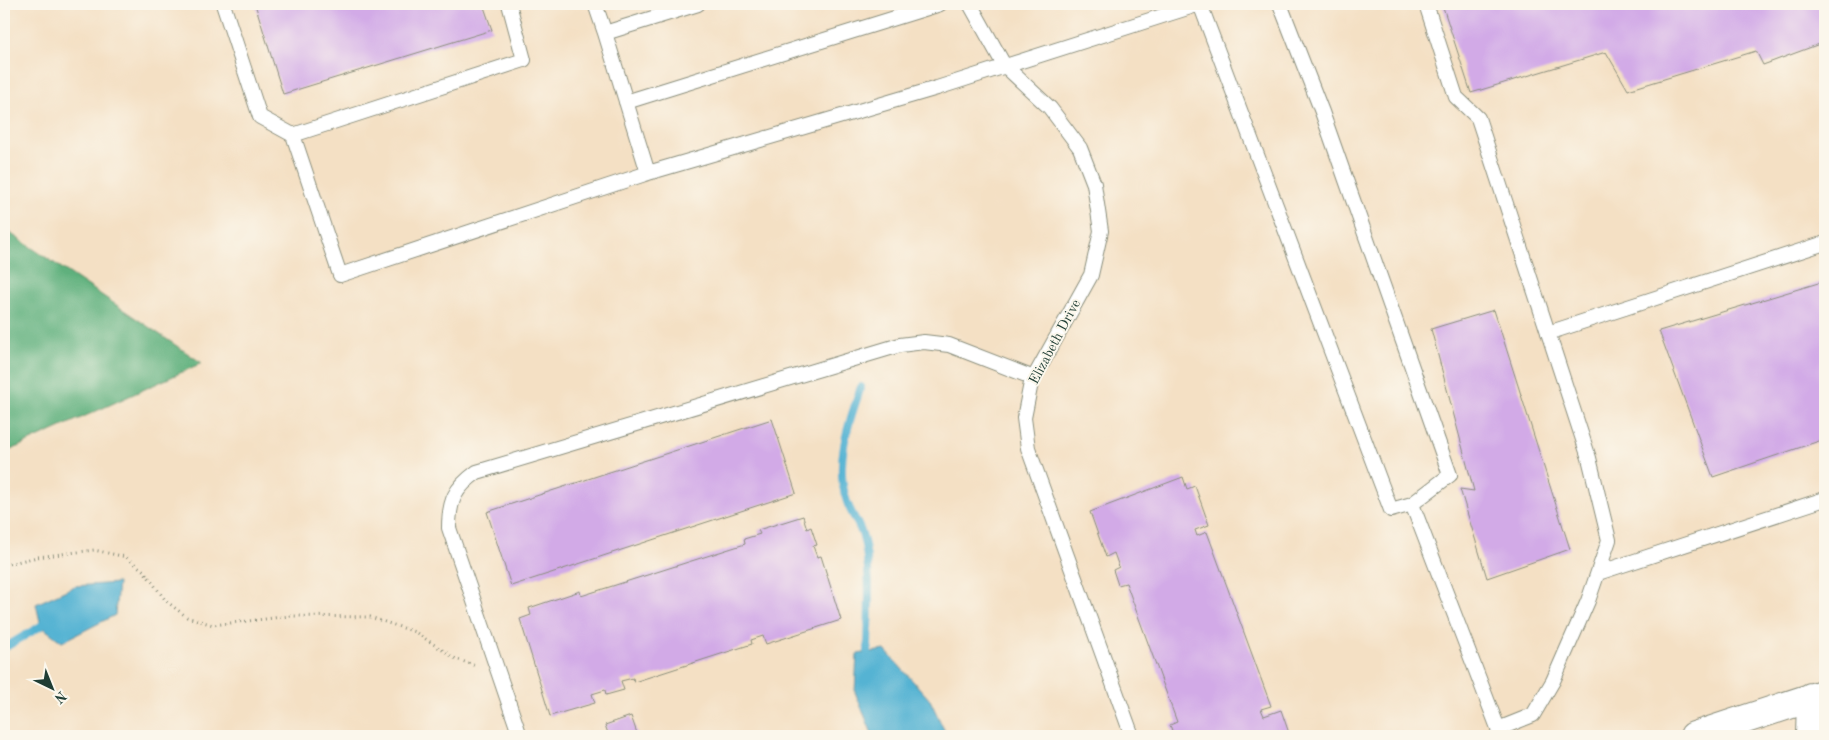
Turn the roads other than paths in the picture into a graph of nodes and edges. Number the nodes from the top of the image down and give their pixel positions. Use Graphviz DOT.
graph roads {
  1 [pos="223,4"];
  2 [pos="509,4"];
  3 [pos="595,4"];
  4 [pos="698,4"];
  5 [pos="940,4"];
  6 [pos="970,4"];
  7 [pos="1200,4"];
  8 [pos="1280,4"];
  9 [pos="1426,4"];
  10 [pos="605,34"];
  11 [pos="1004,65"];
  12 [pos="626,102"];
  13 [pos="292,135"];
  14 [pos="648,173"];
  15 [pos="1825,243"];
  16 [pos="1548,333"];
  17 [pos="1034,378"];
  18 [pos="1825,500"];
  19 [pos="1412,504"];
  20 [pos="1598,573"];
  21 [pos="1818,695"];
  22 [pos="1499,733"];
  23 [pos="520,736"];
  24 [pos="1132,736"];
  25 [pos="1694,736"];
  26 [pos="1810,736"];
  1 -- 13 [label="lane"];
  2 -- 13 [label="lane"];
  3 -- 10 [label="lane"];
  4 -- 10 [label="lane"];
  5 -- 12 [label="lane"];
  6 -- 11 [label="lane, Elizabeth Drive"];
  7 -- 11 [label="lane"];
  7 -- 19 [label="lane"];
  8 -- 19 [label="lane"];
  9 -- 16 [label="lane"];
  10 -- 12 [label="lane"];
  11 -- 14 [label="lane"];
  11 -- 17 [label="lane, Elizabeth Drive"];
  12 -- 14 [label="lane"];
  13 -- 14 [label="lane"];
  15 -- 16 [label="lane"];
  16 -- 20 [label="lane"];
  17 -- 23 [label="lane"];
  17 -- 24 [label="lane, Elizabeth Drive"];
  18 -- 20 [label="lane"];
  19 -- 22 [label="lane"];
  20 -- 22 [label="lane"];
  21 -- 25 [label="street"];
  21 -- 26 [label="street"];
}
